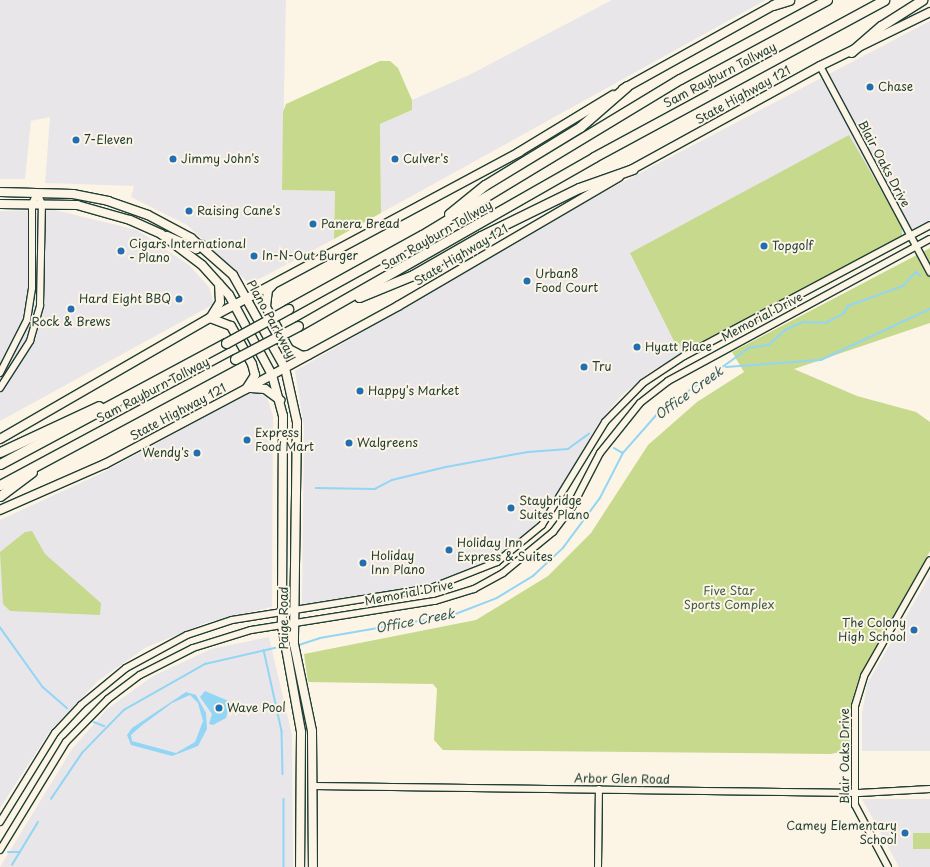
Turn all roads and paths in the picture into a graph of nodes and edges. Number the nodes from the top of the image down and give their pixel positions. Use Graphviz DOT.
graph roads {
  1 [pos="783,0"];
  2 [pos="789,0"];
  3 [pos="827,0"];
  4 [pos="884,0"];
  5 [pos="922,0"];
  6 [pos="773,5"];
  7 [pos="930,12"];
  8 [pos="851,52"];
  9 [pos="820,66"];
  10 [pos="627,86"];
  11 [pos="633,169"];
  12 [pos="0,192"];
  13 [pos="37,193"];
  14 [pos="0,204"];
  15 [pos="32,204"];
  16 [pos="42,204"];
  17 [pos="930,225"];
  18 [pos="160,234"];
  19 [pos="910,234"];
  20 [pos="422,235"];
  21 [pos="930,239"];
  22 [pos="202,245"];
  23 [pos="916,245"];
  24 [pos="930,272"];
  25 [pos="278,282"];
  26 [pos="219,283"];
  27 [pos="239,284"];
  28 [pos="811,288"];
  29 [pos="247,298"];
  30 [pos="818,299"];
  31 [pos="340,303"];
  32 [pos="234,304"];
  33 [pos="210,318"];
  34 [pos="308,355"];
  35 [pos="684,356"];
  36 [pos="285,368"];
  37 [pos="690,368"];
  38 [pos="0,373"];
  39 [pos="272,375"];
  40 [pos="0,388"];
  41 [pos="246,389"];
  42 [pos="136,391"];
  43 [pos="280,400"];
  44 [pos="0,439"];
  45 [pos="588,447"];
  46 [pos="0,452"];
  47 [pos="600,453"];
  48 [pos="42,463"];
  49 [pos="0,464"];
  50 [pos="0,486"];
  51 [pos="0,496"];
  52 [pos="284,504"];
  53 [pos="296,505"];
  54 [pos="0,510"];
  55 [pos="930,560"];
  56 [pos="444,585"];
  57 [pos="448,598"];
  58 [pos="295,612"];
  59 [pos="283,613"];
  60 [pos="295,624"];
  61 [pos="282,626"];
  62 [pos="144,658"];
  63 [pos="150,669"];
  64 [pos="314,786"];
  65 [pos="599,789"];
  66 [pos="930,789"];
  67 [pos="854,791"];
  68 [pos="18,794"];
  69 [pos="31,797"];
  70 [pos="27,804"];
  71 [pos="0,822"];
  72 [pos="0,850"];
  73 [pos="300,867"];
  74 [pos="313,867"];
  75 [pos="598,867"];
  76 [pos="888,867"];
  1 -- 6 [label="main road"];
  2 -- 6 [label="highway"];
  3 -- 20 [label="highway, Sam Rayburn Tollway"];
  4 -- 31 [label="highway, Sam Rayburn Tollway"];
  5 -- 8 [label="highway"];
  6 -- 10 [label="main road"];
  7 -- 8 [label="main road, State Highway 121"];
  8 -- 9 [label="main road, State Highway 121"];
  9 -- 11 [label="main road, State Highway 121"];
  9 -- 19 [label="street, Blair Oaks Drive"];
  10 -- 20 [label="highway"];
  10 -- 25 [label="main road"];
  11 -- 31 [label="highway"];
  11 -- 34 [label="main road, State Highway 121"];
  12 -- 13 [label="main road, Plano Parkway"];
  13 -- 15 [label="street"];
  13 -- 16 [label="street"];
  13 -- 22 [label="main road, Plano Parkway"];
  14 -- 15 [label="main road, Plano Parkway"];
  15 -- 16 [label="main road, Plano Parkway"];
  15 -- 38 [label="street"];
  16 -- 18 [label="main road, Plano Parkway"];
  16 -- 40 [label="street"];
  17 -- 19 [label="street, Memorial Drive"];
  18 -- 22 [label="main road"];
  18 -- 26 [label="main road, Plano Parkway"];
  19 -- 23 [label="street, Blair Oaks Drive"];
  19 -- 28 [label="street, Memorial Drive"];
  20 -- 42 [label="highway, Sam Rayburn Tollway, bridge"];
  21 -- 23 [label="street, Memorial Drive"];
  22 -- 27 [label="main road, Plano Parkway"];
  23 -- 24 [label="street, Blair Oaks Drive"];
  23 -- 30 [label="street, Memorial Drive"];
  25 -- 27 [label="main road"];
  25 -- 29 [label="main road"];
  25 -- 34 [label="main road"];
  26 -- 32 [label="main road, Plano Parkway"];
  26 -- 33 [label="main road"];
  27 -- 29 [label="main road, Plano Parkway"];
  28 -- 30 [label="street"];
  28 -- 35 [label="street, Memorial Drive"];
  29 -- 32 [label="main road"];
  29 -- 36 [label="main road, Plano Parkway"];
  30 -- 37 [label="street, Memorial Drive"];
  31 -- 48 [label="highway, Sam Rayburn Tollway, bridge"];
  32 -- 33 [label="main road"];
  32 -- 39 [label="main road, Plano Parkway"];
  33 -- 41 [label="main road"];
  33 -- 44 [label="main road"];
  34 -- 36 [label="main road, State Highway 121"];
  35 -- 37 [label="street"];
  35 -- 45 [label="street, Memorial Drive"];
  36 -- 39 [label="main road, State Highway 121"];
  36 -- 53 [label="main road, Paige Road"];
  37 -- 47 [label="street, Memorial Drive"];
  39 -- 41 [label="main road, State Highway 121"];
  39 -- 43 [label="main road, Paige Road"];
  41 -- 43 [label="main road"];
  41 -- 54 [label="main road, State Highway 121"];
  42 -- 46 [label="highway"];
  42 -- 49 [label="highway, Sam Rayburn Tollway"];
  43 -- 52 [label="main road, Paige Road"];
  45 -- 47 [label="street"];
  45 -- 56 [label="street, Memorial Drive"];
  47 -- 57 [label="street, Memorial Drive"];
  48 -- 50 [label="highway, Sam Rayburn Tollway"];
  48 -- 51 [label="highway"];
  52 -- 53 [label="main road"];
  52 -- 59 [label="main road, Paige Road"];
  53 -- 58 [label="main road, Paige Road"];
  55 -- 67 [label="street, Blair Oaks Drive"];
  56 -- 57 [label="street"];
  56 -- 58 [label="street, Memorial Drive"];
  57 -- 60 [label="street, Memorial Drive"];
  58 -- 59 [label="street, Memorial Drive"];
  58 -- 60 [label="main road, Paige Road"];
  59 -- 61 [label="main road, Paige Road"];
  59 -- 62 [label="street, Memorial Drive"];
  60 -- 61 [label="street, Memorial Drive"];
  60 -- 64 [label="main road, Paige Road"];
  61 -- 63 [label="street, Memorial Drive"];
  61 -- 73 [label="main road, Paige Road"];
  62 -- 63 [label="street"];
  62 -- 68 [label="street, Memorial Drive"];
  63 -- 69 [label="street, Memorial Drive"];
  64 -- 65 [label="street, Arbor Glen Road"];
  64 -- 74 [label="main road, Paige Road"];
  65 -- 67 [label="street, Arbor Glen Road"];
  65 -- 75 [label="street"];
  66 -- 67 [label="street, Arbor Glen Road"];
  67 -- 76 [label="street, Blair Oaks Drive"];
  68 -- 69 [label="street"];
  68 -- 70 [label="street"];
  68 -- 71 [label="street, Memorial Drive"];
  69 -- 70 [label="street, Memorial Drive"];
  70 -- 72 [label="street, Memorial Drive"];
}
